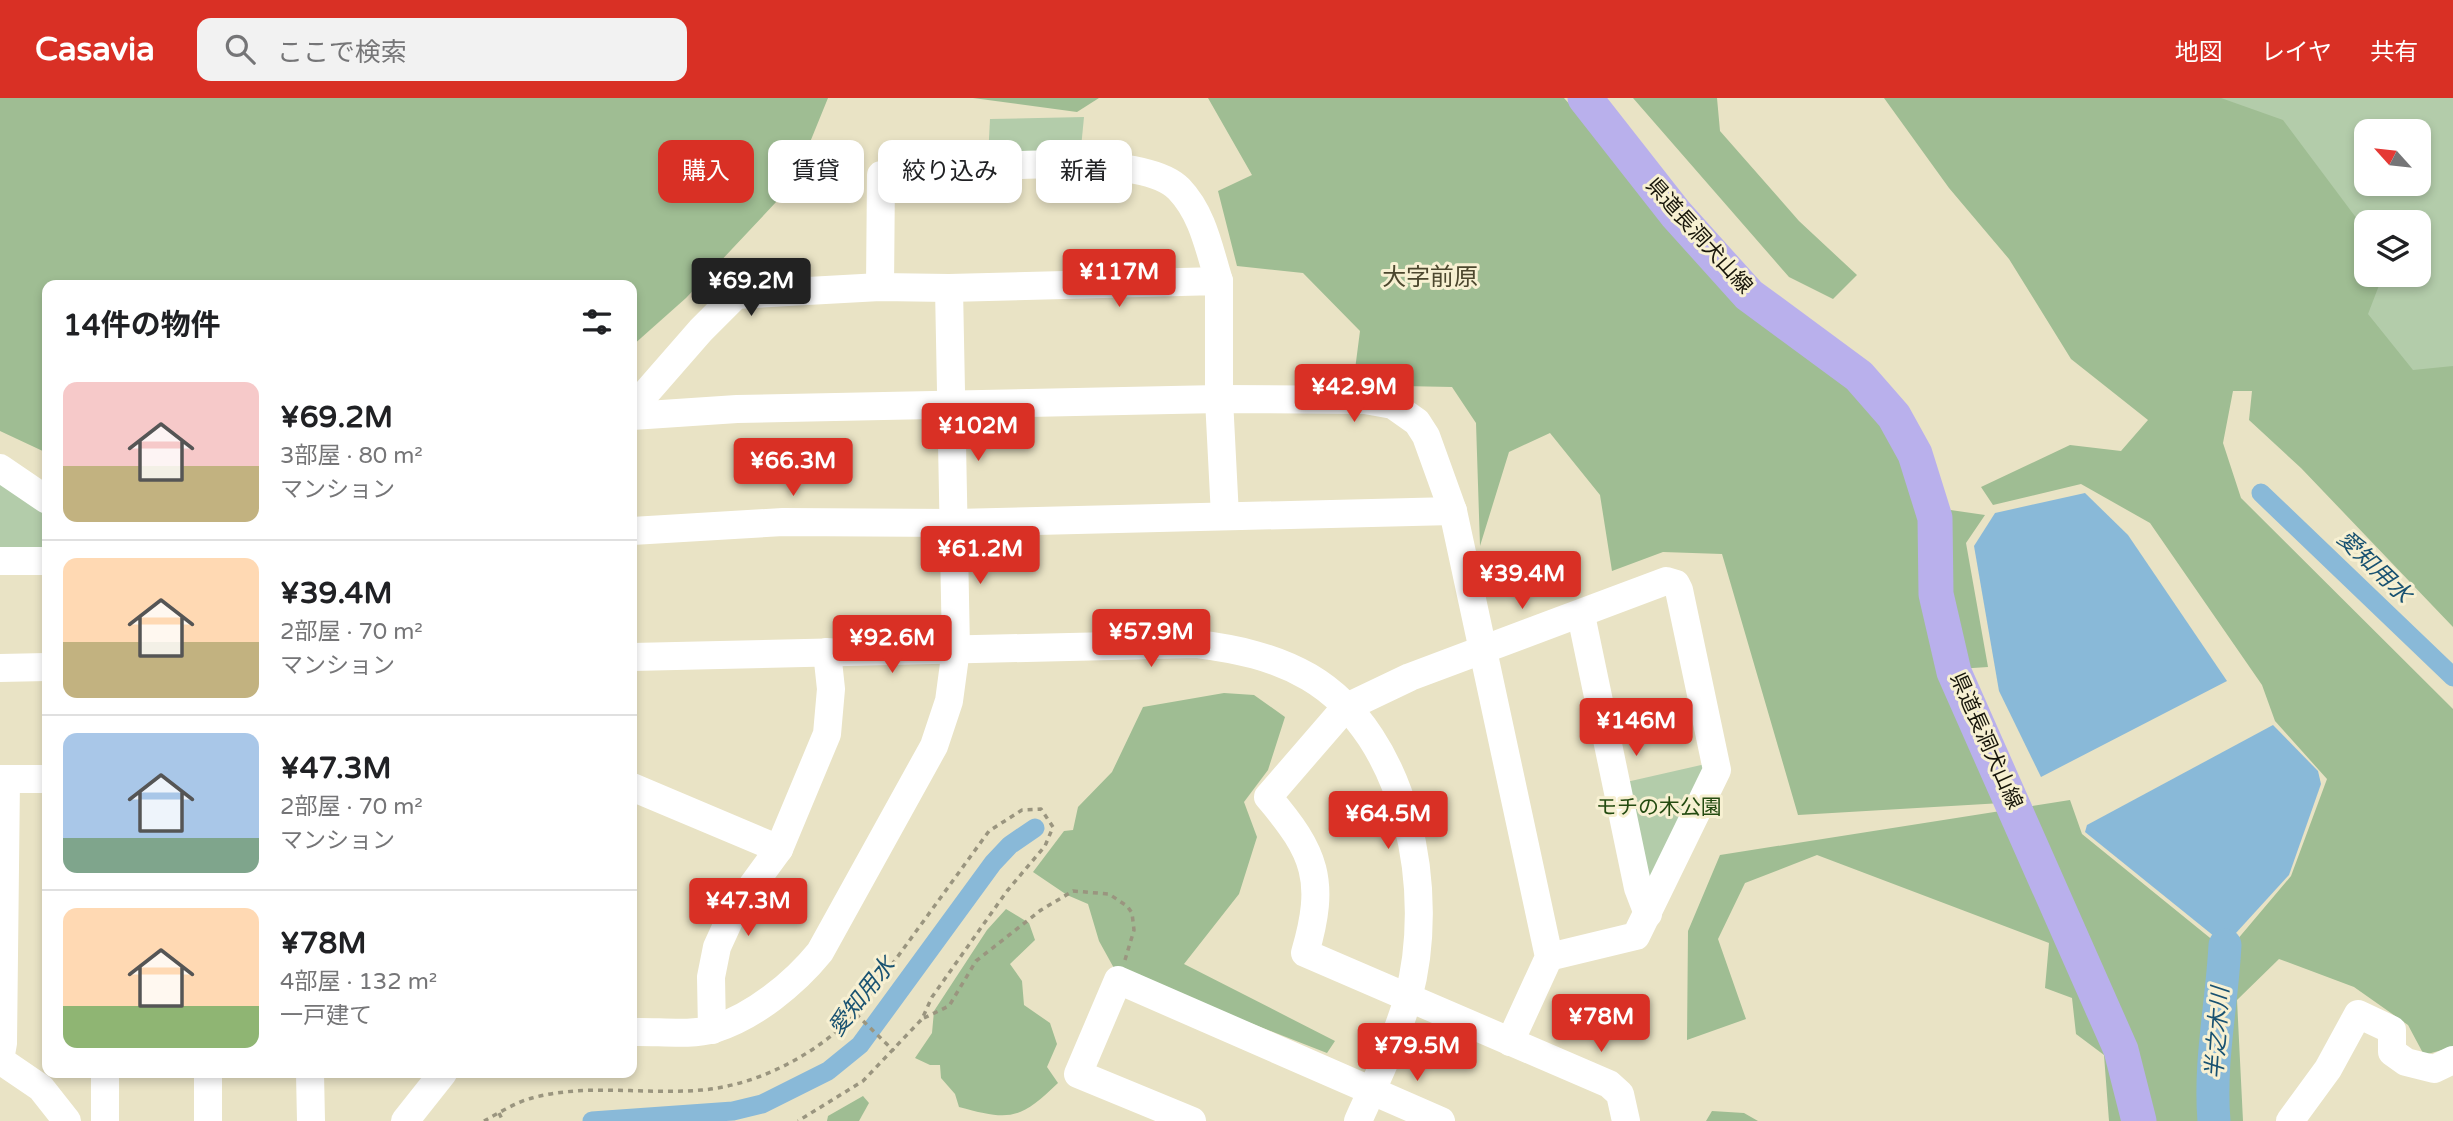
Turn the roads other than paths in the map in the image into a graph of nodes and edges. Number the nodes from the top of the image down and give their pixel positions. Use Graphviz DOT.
graph roads {
  1 [pos="1585,98"];
  2 [pos="1219,281"];
  3 [pos="880,287"];
  4 [pos="949,288"];
  5 [pos="1219,399"];
  6 [pos="637,403"];
  7 [pos="951,404"];
  8 [pos="637,416"];
  9 [pos="0,468"];
  10 [pos="42,497"];
  11 [pos="1453,511"];
  12 [pos="1225,516"];
  13 [pos="955,523"];
  14 [pos="637,531"];
  15 [pos="0,561"];
  16 [pos="42,561"];
  17 [pos="1581,615"];
  18 [pos="956,649"];
  19 [pos="827,652"];
  20 [pos="1481,653"];
  21 [pos="637,657"];
  22 [pos="42,667"];
  23 [pos="0,668"];
  24 [pos="1345,708"];
  25 [pos="3,779"];
  26 [pos="42,779"];
  27 [pos="637,789"];
  28 [pos="779,849"];
  29 [pos="1647,914"];
  30 [pos="1549,957"];
  31 [pos="1409,996"];
  32 [pos="712,1030"];
  33 [pos="637,1032"];
  34 [pos="1510,1042"];
  35 [pos="0,1060"];
  36 [pos="2453,1060"];
  37 [pos="105,1078"];
  38 [pos="208,1078"];
  39 [pos="310,1078"];
  40 [pos="439,1078"];
  41 [pos="1372,1089"];
  42 [pos="67,1121"];
  43 [pos="105,1121"];
  44 [pos="208,1121"];
  45 [pos="311,1121"];
  46 [pos="405,1121"];
  47 [pos="1192,1121"];
  48 [pos="1358,1121"];
  49 [pos="1441,1121"];
  50 [pos="1626,1121"];
  51 [pos="2139,1121"];
  52 [pos="2290,1121"];
  1 -- 51 [label="main road, 県道長洞犬山線"];
  2 -- 3 [label="street"];
  2 -- 4 [label="street"];
  2 -- 5 [label="street"];
  3 -- 4 [label="street"];
  3 -- 6 [label="street"];
  4 -- 7 [label="street"];
  5 -- 7 [label="street"];
  5 -- 11 [label="street"];
  5 -- 12 [label="street"];
  7 -- 8 [label="street"];
  7 -- 13 [label="street"];
  9 -- 10 [label="street"];
  11 -- 12 [label="street"];
  11 -- 20 [label="street"];
  12 -- 13 [label="street"];
  13 -- 14 [label="street"];
  13 -- 18 [label="street"];
  15 -- 16 [label="street"];
  17 -- 20 [label="street"];
  17 -- 29 [label="street"];
  17 -- 29 [label="street"];
  18 -- 19 [label="street"];
  18 -- 24 [label="street"];
  18 -- 32 [label="street"];
  19 -- 21 [label="street"];
  19 -- 28 [label="street"];
  20 -- 24 [label="street"];
  20 -- 30 [label="street"];
  22 -- 23 [label="street"];
  24 -- 31 [label="street"];
  24 -- 31 [label="street"];
  25 -- 26 [label="street"];
  25 -- 35 [label="street"];
  27 -- 28 [label="street"];
  28 -- 32 [label="street"];
  29 -- 30 [label="street"];
  30 -- 34 [label="street"];
  31 -- 34 [label="street"];
  31 -- 41 [label="street"];
  32 -- 33 [label="street"];
  34 -- 50 [label="street"];
  35 -- 42 [label="street"];
  36 -- 52 [label="street"];
  37 -- 43 [label="street"];
  38 -- 44 [label="street"];
  39 -- 45 [label="street"];
  40 -- 46 [label="street"];
  41 -- 47 [label="street"];
  41 -- 48 [label="street"];
  41 -- 49 [label="street"];
}
